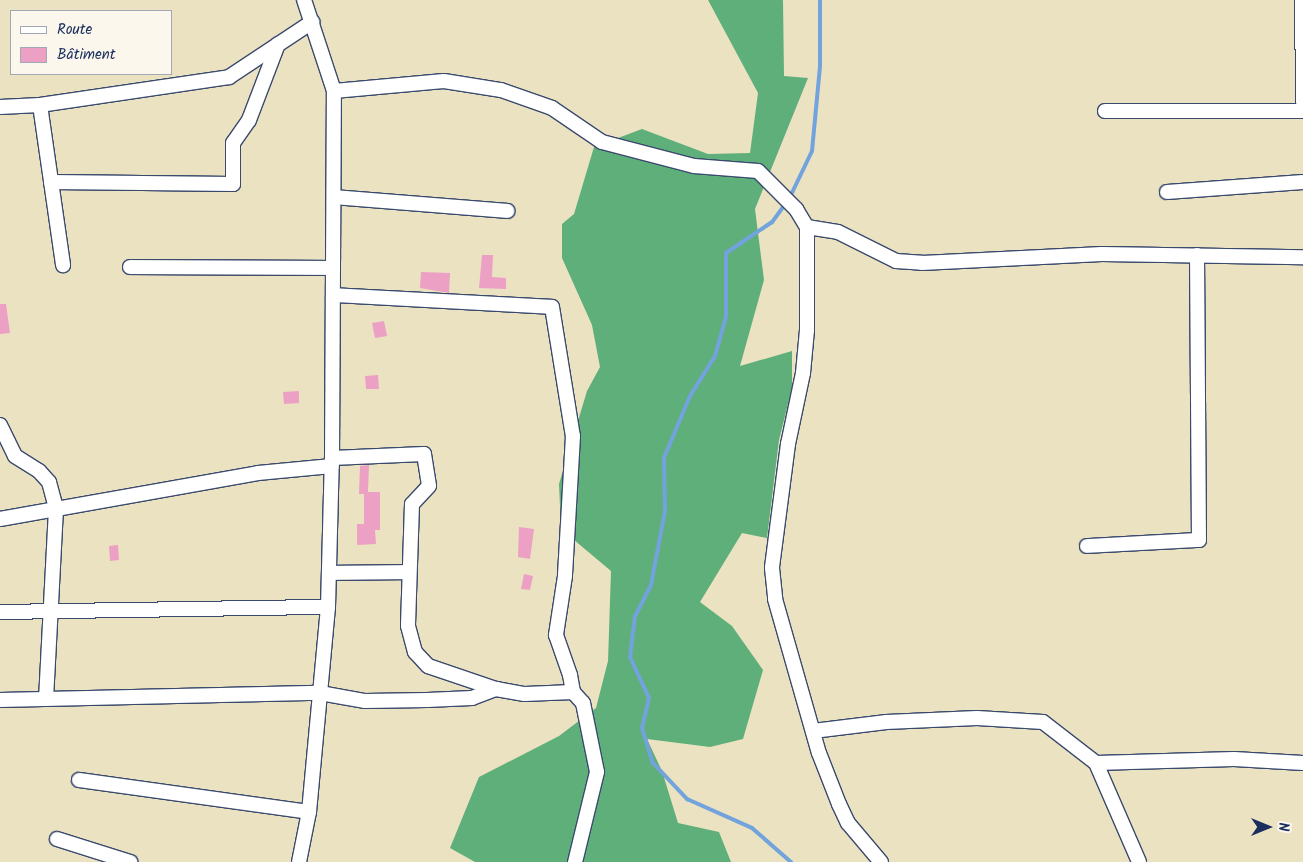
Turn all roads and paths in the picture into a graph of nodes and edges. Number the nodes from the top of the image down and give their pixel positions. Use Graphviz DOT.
graph roads {
  1 [pos="304,0"];
  2 [pos="1302,0"];
  3 [pos="312,22"];
  4 [pos="1300,27"];
  5 [pos="278,44"];
  6 [pos="334,90"];
  7 [pos="1303,102"];
  8 [pos="40,105"];
  9 [pos="0,107"];
  10 [pos="1105,111"];
  11 [pos="1303,111"];
  12 [pos="51,182"];
  13 [pos="1303,182"];
  14 [pos="1167,192"];
  15 [pos="334,197"];
  16 [pos="507,211"];
  17 [pos="807,227"];
  18 [pos="1197,255"];
  19 [pos="1303,257"];
  20 [pos="63,265"];
  21 [pos="130,267"];
  22 [pos="333,268"];
  23 [pos="333,295"];
  24 [pos="0,426"];
  25 [pos="332,462"];
  26 [pos="56,509"];
  27 [pos="0,519"];
  28 [pos="1087,546"];
  29 [pos="408,572"];
  30 [pos="329,573"];
  31 [pos="328,607"];
  32 [pos="50,611"];
  33 [pos="0,612"];
  34 [pos="496,689"];
  35 [pos="573,692"];
  36 [pos="320,693"];
  37 [pos="46,699"];
  38 [pos="0,700"];
  39 [pos="813,731"];
  40 [pos="1096,763"];
  41 [pos="1303,763"];
  42 [pos="79,780"];
  43 [pos="309,812"];
  44 [pos="57,839"];
  45 [pos="130,862"];
  46 [pos="300,862"];
  47 [pos="575,862"];
  48 [pos="881,862"];
  49 [pos="1139,862"];
  1 -- 3 [label="street"];
  2 -- 4 [label="street"];
  3 -- 5 [label="street"];
  3 -- 6 [label="street"];
  4 -- 7 [label="street"];
  5 -- 8 [label="street"];
  5 -- 12 [label="street"];
  6 -- 15 [label="street"];
  6 -- 17 [label="street"];
  8 -- 9 [label="street"];
  8 -- 12 [label="street"];
  10 -- 11 [label="street"];
  12 -- 20 [label="street"];
  13 -- 14 [label="street"];
  15 -- 16 [label="street"];
  15 -- 22 [label="street"];
  17 -- 18 [label="street"];
  17 -- 39 [label="street"];
  18 -- 19 [label="street"];
  18 -- 28 [label="street"];
  21 -- 22 [label="street"];
  22 -- 23 [label="street"];
  23 -- 25 [label="street"];
  23 -- 35 [label="street"];
  24 -- 26 [label="street"];
  25 -- 26 [label="street"];
  25 -- 29 [label="street"];
  25 -- 30 [label="street"];
  26 -- 27 [label="street"];
  26 -- 32 [label="street"];
  29 -- 30 [label="street"];
  29 -- 34 [label="street"];
  30 -- 31 [label="street"];
  31 -- 32 [label="street"];
  31 -- 36 [label="street"];
  32 -- 33 [label="street"];
  32 -- 37 [label="street"];
  34 -- 35 [label="street"];
  34 -- 36 [label="street"];
  35 -- 47 [label="street"];
  36 -- 37 [label="street"];
  36 -- 43 [label="street"];
  37 -- 38 [label="street"];
  39 -- 40 [label="street"];
  39 -- 48 [label="street"];
  40 -- 41 [label="street"];
  40 -- 49 [label="street"];
  42 -- 43 [label="street"];
  43 -- 46 [label="street"];
  44 -- 45 [label="street"];
}
